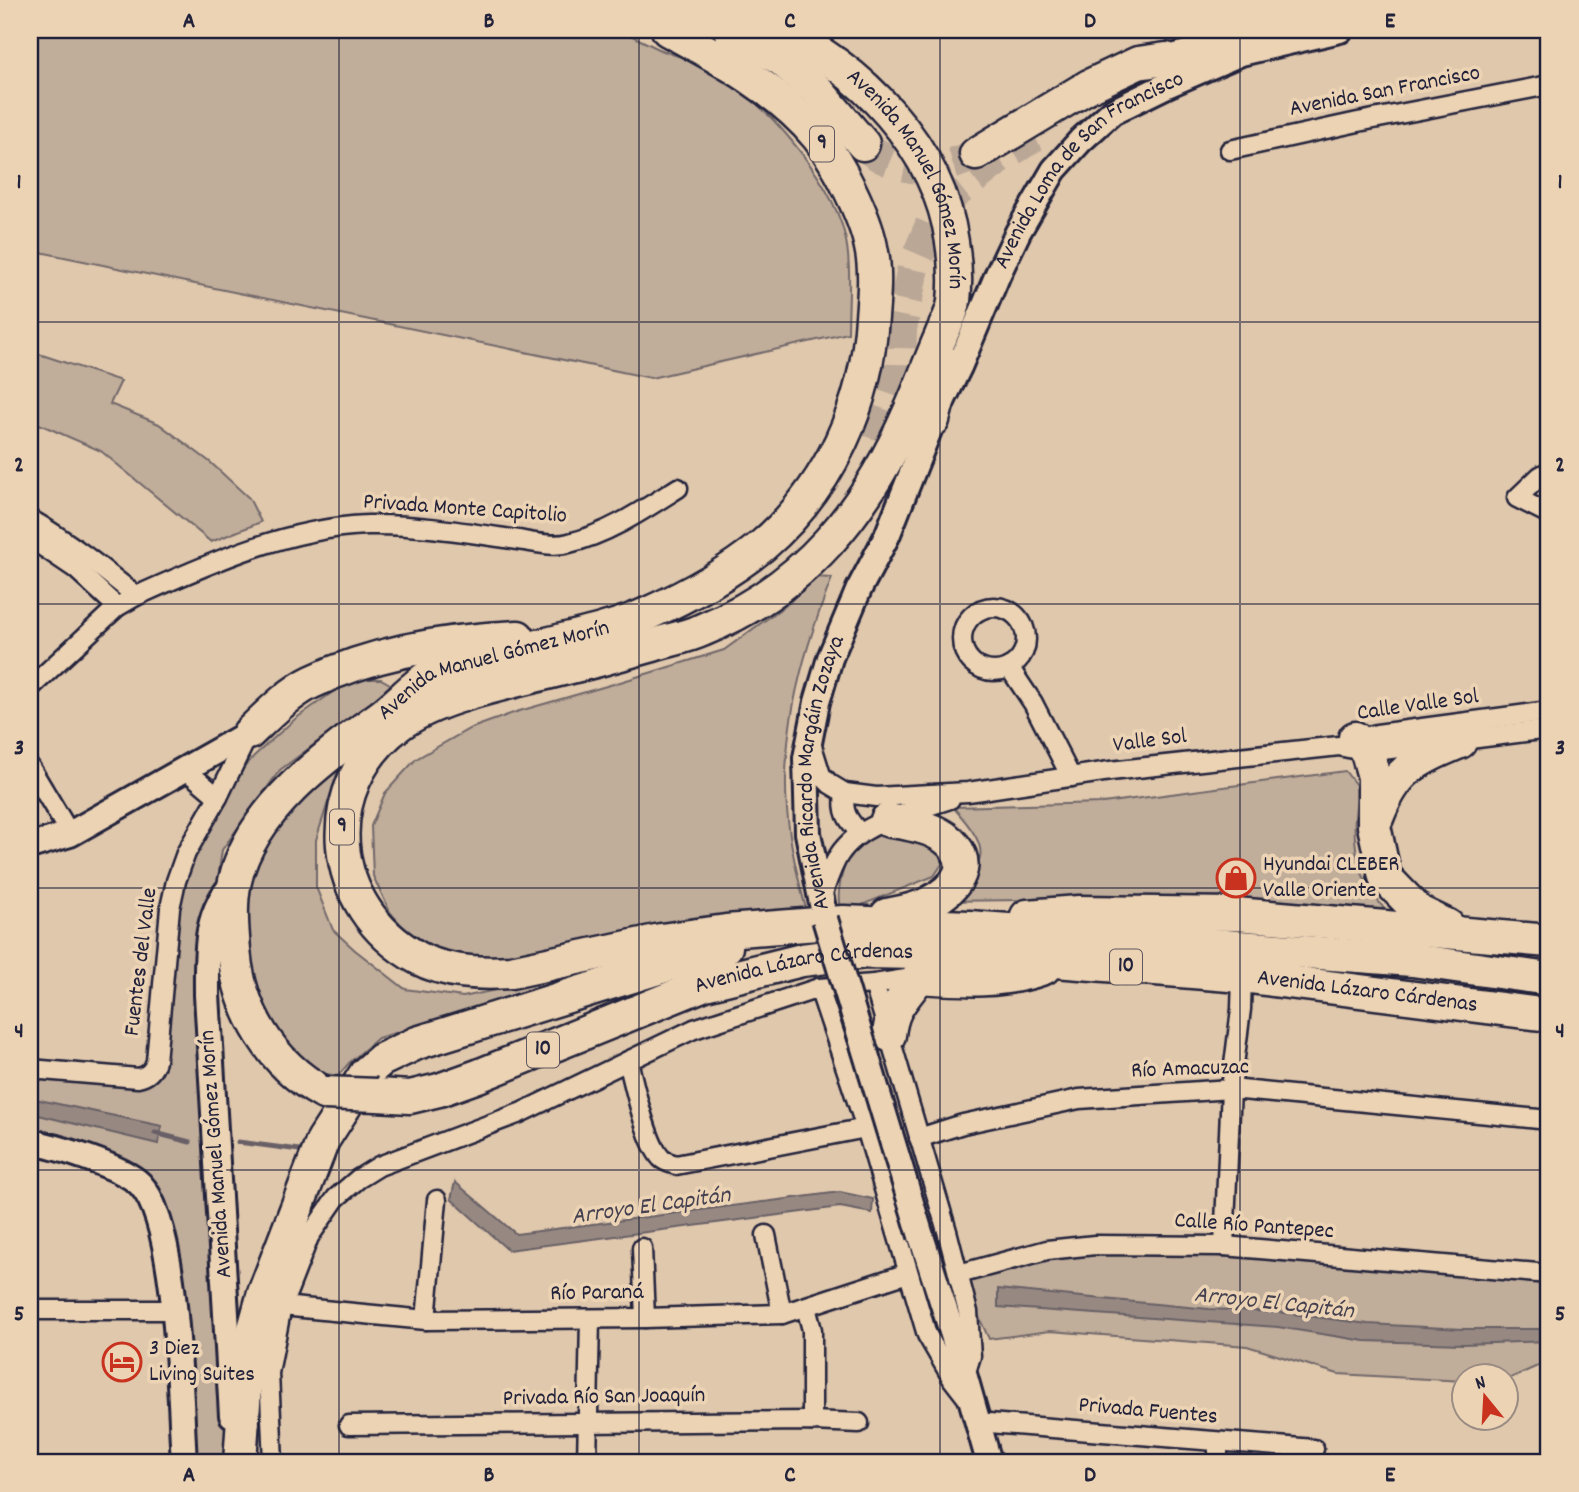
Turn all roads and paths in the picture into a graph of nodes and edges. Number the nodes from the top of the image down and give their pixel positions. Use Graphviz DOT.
graph roads {
  1 [pos="668,30"];
  2 [pos="730,30"];
  3 [pos="776,30"];
  4 [pos="1265,30"];
  5 [pos="1340,30"];
  6 [pos="1166,60"];
  7 [pos="1549,85"];
  8 [pos="1047,127"];
  9 [pos="863,144"];
  10 [pos="1230,150"];
  11 [pos="976,154"];
  12 [pos="954,304"];
  13 [pos="933,420"];
  14 [pos="876,440"];
  15 [pos="1549,471"];
  16 [pos="678,488"];
  17 [pos="1549,514"];
  18 [pos="30,519"];
  19 [pos="30,538"];
  20 [pos="136,596"];
  21 [pos="117,607"];
  22 [pos="647,615"];
  23 [pos="583,634"];
  24 [pos="1009,667"];
  25 [pos="30,688"];
  26 [pos="1549,711"];
  27 [pos="1549,729"];
  28 [pos="249,733"];
  29 [pos="810,735"];
  30 [pos="1460,742"];
  31 [pos="1354,746"];
  32 [pos="30,767"];
  33 [pos="185,769"];
  34 [pos="1071,777"];
  35 [pos="968,792"];
  36 [pos="845,793"];
  37 [pos="218,797"];
  38 [pos="1374,826"];
  39 [pos="874,827"];
  40 [pos="70,834"];
  41 [pos="30,846"];
  42 [pos="235,881"];
  43 [pos="830,913"];
  44 [pos="969,927"];
  45 [pos="1459,931"];
  46 [pos="1549,941"];
  47 [pos="1059,962"];
  48 [pos="1242,976"];
  49 [pos="919,977"];
  50 [pos="1549,979"];
  51 [pos="874,985"];
  52 [pos="820,988"];
  53 [pos="1549,1015"];
  54 [pos="889,1035"];
  55 [pos="628,1061"];
  56 [pos="30,1069"];
  57 [pos="1231,1089"];
  58 [pos="1549,1120"];
  59 [pos="866,1128"];
  60 [pos="919,1138"];
  61 [pos="30,1142"];
  62 [pos="437,1200"];
  63 [pos="766,1235"];
  64 [pos="1224,1246"];
  65 [pos="642,1248"];
  66 [pos="908,1273"];
  67 [pos="959,1274"];
  68 [pos="1549,1274"];
  69 [pos="282,1306"];
  70 [pos="806,1307"];
  71 [pos="30,1310"];
  72 [pos="173,1310"];
  73 [pos="782,1314"];
  74 [pos="645,1318"];
  75 [pos="590,1319"];
  76 [pos="426,1320"];
  77 [pos="964,1378"];
  78 [pos="974,1413"];
  79 [pos="812,1421"];
  80 [pos="589,1423"];
  81 [pos="859,1423"];
  82 [pos="349,1425"];
  83 [pos="1218,1443"];
  84 [pos="1314,1449"];
  85 [pos="184,1462"];
  86 [pos="234,1462"];
  87 [pos="240,1462"];
  88 [pos="272,1462"];
  89 [pos="587,1462"];
  90 [pos="989,1462"];
  91 [pos="1218,1462"];
  1 -- 22 [label="highway, Avenida Manuel Gómez Morín / 9"];
  2 -- 9 [label="highway"];
  3 -- 12 [label="highway, Avenida Manuel Gómez Morín / 9"];
  4 -- 6 [label="street, Avenida Loma de San Francisco"];
  5 -- 13 [label="street, Avenida Loma de San Francisco"];
  6 -- 8 [label="highway"];
  6 -- 11 [label="highway"];
  7 -- 10 [label="street, Avenida San Francisco"];
  12 -- 13 [label="highway"];
  12 -- 43 [label="highway, Avenida Manuel Gómez Morín / 9"];
  13 -- 29 [label="street, Avenida Ricardo Margáin Zozaya"];
  14 -- 22 [label="highway"];
  15 -- 17 [label="street"];
  16 -- 20 [label="street, Privada Monte Capitolio"];
  18 -- 20 [label="street"];
  19 -- 21 [label="street"];
  20 -- 21 [label="street, Privada Monte Capitolio"];
  21 -- 25 [label="street, Privada Monte Capitolio"];
  22 -- 23 [label="highway, Avenida Manuel Gómez Morín / 9"];
  23 -- 28 [label="highway"];
  23 -- 42 [label="highway, Avenida Manuel Gómez Morín / 9"];
  24 -- 34 [label="street"];
  26 -- 31 [label="street, Calle Valle Sol"];
  27 -- 30 [label="street, Calle Valle Sol"];
  28 -- 33 [label="street"];
  28 -- 37 [label="street, Fuentes del Valle"];
  29 -- 36 [label="street"];
  29 -- 43 [label="street, Avenida Ricardo Margáin Zozaya"];
  30 -- 31 [label="street, Calle Valle Sol"];
  30 -- 38 [label="highway"];
  31 -- 34 [label="street, Valle Sol"];
  31 -- 38 [label="highway"];
  32 -- 40 [label="street"];
  33 -- 37 [label="street"];
  33 -- 40 [label="street"];
  34 -- 35 [label="street, Valle Sol"];
  35 -- 36 [label="street, Valle Sol"];
  35 -- 39 [label="street, Valle Sol"];
  36 -- 39 [label="street"];
  37 -- 56 [label="street, Fuentes del Valle"];
  38 -- 45 [label="highway"];
  39 -- 43 [label="street, Valle Sol"];
  39 -- 43 [label="highway"];
  40 -- 41 [label="street"];
  42 -- 47 [label="highway, Avenida Lázaro Cárdenas / 10, bridge"];
  42 -- 86 [label="street, Avenida Manuel Gómez Morín / 9"];
  43 -- 44 [label="highway, Avenida Lázaro Cárdenas / 10"];
  43 -- 77 [label="street, Avenida Ricardo Margáin Zozaya, bridge"];
  43 -- 87 [label="highway"];
  44 -- 45 [label="highway"];
  44 -- 50 [label="highway, Avenida Lázaro Cárdenas / 10"];
  45 -- 46 [label="highway"];
  47 -- 48 [label="highway, Avenida Lázaro Cárdenas / 10"];
  47 -- 49 [label="highway"];
  48 -- 53 [label="highway, Avenida Lázaro Cárdenas / 10"];
  48 -- 57 [label="street"];
  49 -- 51 [label="street"];
  49 -- 54 [label="highway"];
  51 -- 52 [label="street"];
  51 -- 54 [label="street, Avenida Ricardo Margáin Zozaya"];
  52 -- 55 [label="street"];
  52 -- 59 [label="street"];
  54 -- 60 [label="street, Avenida Ricardo Margáin Zozaya"];
  55 -- 59 [label="street"];
  55 -- 69 [label="street"];
  57 -- 58 [label="street, Río Amacuzac"];
  57 -- 60 [label="street, Río Amacuzac"];
  57 -- 64 [label="street"];
  59 -- 66 [label="street"];
  60 -- 67 [label="street, Avenida Ricardo Margáin Zozaya"];
  61 -- 72 [label="street"];
  62 -- 76 [label="street"];
  63 -- 73 [label="street"];
  64 -- 67 [label="street, Calle Río Pantepec"];
  64 -- 68 [label="street, Calle Río Pantepec"];
  65 -- 74 [label="street"];
  66 -- 70 [label="street, Río Paraná"];
  66 -- 78 [label="street"];
  67 -- 77 [label="street, Avenida Ricardo Margáin Zozaya"];
  69 -- 76 [label="street, Río Paraná"];
  69 -- 88 [label="street"];
  70 -- 73 [label="street, Río Paraná"];
  70 -- 79 [label="street"];
  71 -- 72 [label="street"];
  72 -- 85 [label="street"];
  73 -- 74 [label="street, Río Paraná"];
  74 -- 75 [label="street, Río Paraná"];
  75 -- 76 [label="street, Río Paraná"];
  75 -- 80 [label="street"];
  77 -- 78 [label="street, Avenida Ricardo Margáin Zozaya"];
  78 -- 83 [label="street, Privada Fuentes"];
  78 -- 90 [label="street, Avenida Ricardo Margáin Zozaya"];
  79 -- 80 [label="street, Privada Río San Joaquín"];
  79 -- 81 [label="street, Privada Río San Joaquín"];
  80 -- 82 [label="street, Privada Río San Joaquín"];
  80 -- 89 [label="street"];
  83 -- 84 [label="street, Privada Fuentes"];
  83 -- 91 [label="street"];
}
